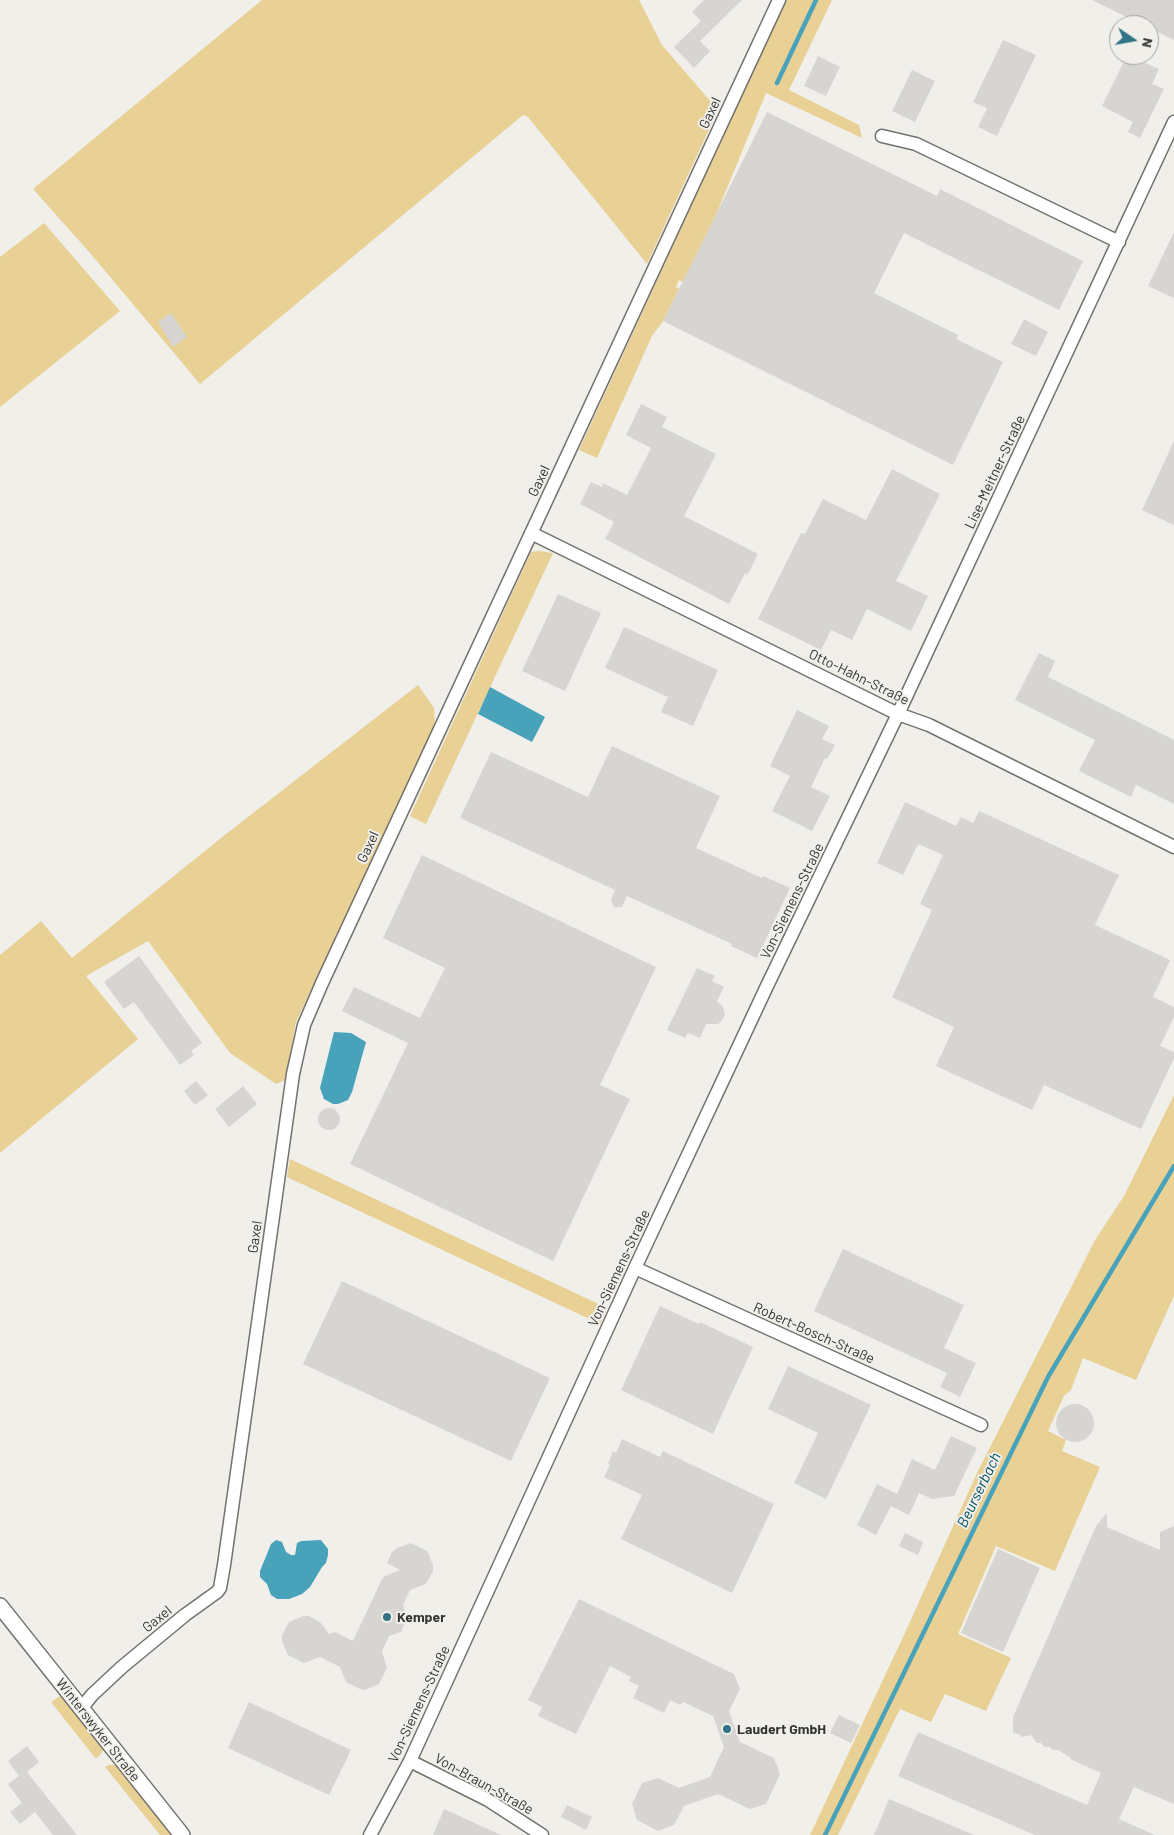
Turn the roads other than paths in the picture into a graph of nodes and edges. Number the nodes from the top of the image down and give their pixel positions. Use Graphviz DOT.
graph roads {
  1 [pos="779,0"];
  2 [pos="1174,122"];
  3 [pos="882,136"];
  4 [pos="1118,242"];
  5 [pos="531,533"];
  6 [pos="898,714"];
  7 [pos="1174,847"];
  8 [pos="635,1268"];
  9 [pos="981,1425"];
  10 [pos="0,1606"];
  11 [pos="81,1709"];
  12 [pos="410,1761"];
  13 [pos="182,1835"];
  14 [pos="370,1835"];
  15 [pos="542,1835"];
  1 -- 5 [label="street, Gaxel"];
  2 -- 4 [label="street, Lise-Meitner-Straße"];
  3 -- 4 [label="street"];
  4 -- 6 [label="street, Lise-Meitner-Straße"];
  5 -- 6 [label="street, Otto-Hahn-Straße"];
  5 -- 11 [label="street, Gaxel"];
  6 -- 7 [label="street, Otto-Hahn-Straße"];
  6 -- 8 [label="street, Von-Siemens-Straße"];
  8 -- 9 [label="street, Robert-Bosch-Straße"];
  8 -- 12 [label="street, Von-Siemens-Straße"];
  10 -- 11 [label="street, Winterswyker Straße"];
  11 -- 13 [label="street, Winterswyker Straße"];
  12 -- 14 [label="street, Von-Siemens-Straße"];
  12 -- 15 [label="street, Von-Braun-Straße"];
}
